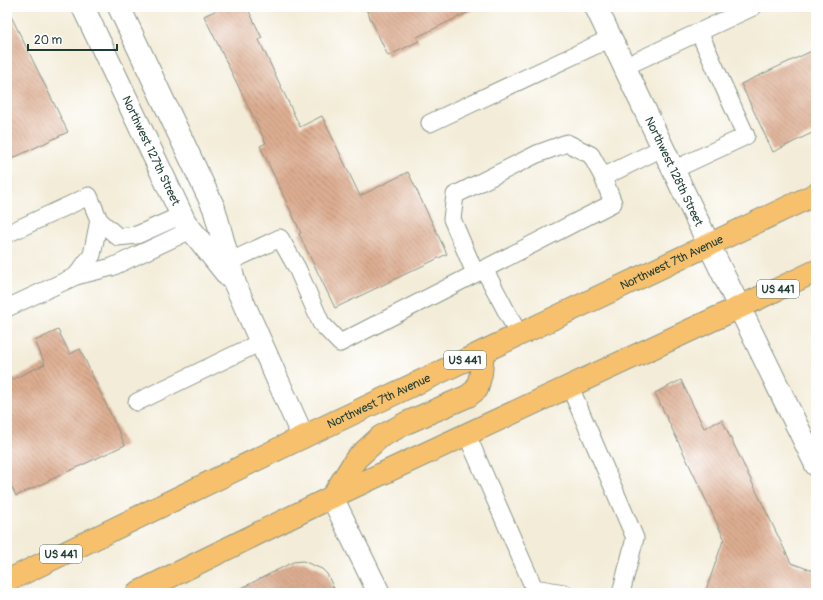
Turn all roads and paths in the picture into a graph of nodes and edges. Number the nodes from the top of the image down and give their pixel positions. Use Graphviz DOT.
graph roads {
  1 [pos="83,7"];
  2 [pos="119,7"];
  3 [pos="596,7"];
  4 [pos="753,7"];
  5 [pos="699,32"];
  6 [pos="611,38"];
  7 [pos="624,67"];
  8 [pos="430,123"];
  9 [pos="662,148"];
  10 [pos="673,170"];
  11 [pos="603,177"];
  12 [pos="816,194"];
  13 [pos="99,220"];
  14 [pos="187,222"];
  15 [pos="7,234"];
  16 [pos="709,244"];
  17 [pos="229,262"];
  18 [pos="816,270"];
  19 [pos="480,271"];
  20 [pos="76,276"];
  21 [pos="235,284"];
  22 [pos="740,307"];
  23 [pos="7,308"];
  24 [pos="519,335"];
  25 [pos="260,342"];
  26 [pos="483,352"];
  27 [pos="570,386"];
  28 [pos="137,402"];
  29 [pos="467,435"];
  30 [pos="303,437"];
  31 [pos="816,465"];
  32 [pos="332,497"];
  33 [pos="7,581"];
  34 [pos="530,591"];
  35 [pos="137,593"];
  36 [pos="379,593"];
  37 [pos="564,593"];
  38 [pos="621,593"];
  1 -- 14 [label="street, Northwest 127th Street"];
  2 -- 17 [label="street, Northwest 127th Street"];
  3 -- 6 [label="street, Northwest 128th Street"];
  4 -- 5 [label="lane"];
  5 -- 7 [label="lane"];
  5 -- 10 [label="lane"];
  6 -- 7 [label="street, Northwest 128th Street"];
  6 -- 8 [label="lane"];
  7 -- 9 [label="street, Northwest 128th Street"];
  9 -- 10 [label="street, Northwest 128th Street"];
  9 -- 11 [label="lane"];
  10 -- 16 [label="street, Northwest 128th Street"];
  11 -- 19 [label="lane"];
  11 -- 19 [label="lane"];
  12 -- 16 [label="main road, Northwest 7th Avenue / US 441"];
  13 -- 14 [label="lane"];
  13 -- 15 [label="lane"];
  13 -- 20 [label="lane"];
  14 -- 20 [label="lane"];
  14 -- 21 [label="street, Northwest 127th Street"];
  16 -- 22 [label="street, Northwest 128th Street"];
  16 -- 24 [label="main road, Northwest 7th Avenue / US 441"];
  17 -- 19 [label="lane"];
  17 -- 21 [label="street, Northwest 127th Street"];
  18 -- 22 [label="main road, US 441"];
  19 -- 24 [label="lane"];
  20 -- 23 [label="lane"];
  21 -- 25 [label="street, Northwest 127th Street"];
  22 -- 27 [label="main road, US 441"];
  22 -- 31 [label="street, Northwest 128th Street"];
  24 -- 26 [label="main road, Northwest 7th Avenue / US 441"];
  25 -- 28 [label="lane"];
  25 -- 30 [label="street, Northwest 127th Street"];
  26 -- 30 [label="main road, Northwest 7th Avenue / US 441"];
  26 -- 32 [label="main road"];
  27 -- 29 [label="main road, US 441"];
  27 -- 38 [label="lane"];
  29 -- 32 [label="main road, US 441"];
  29 -- 34 [label="lane"];
  30 -- 33 [label="main road, Northwest 7th Avenue / US 441"];
  32 -- 35 [label="main road, US 441"];
  32 -- 36 [label="street"];
  34 -- 37 [label="lane"];
}
